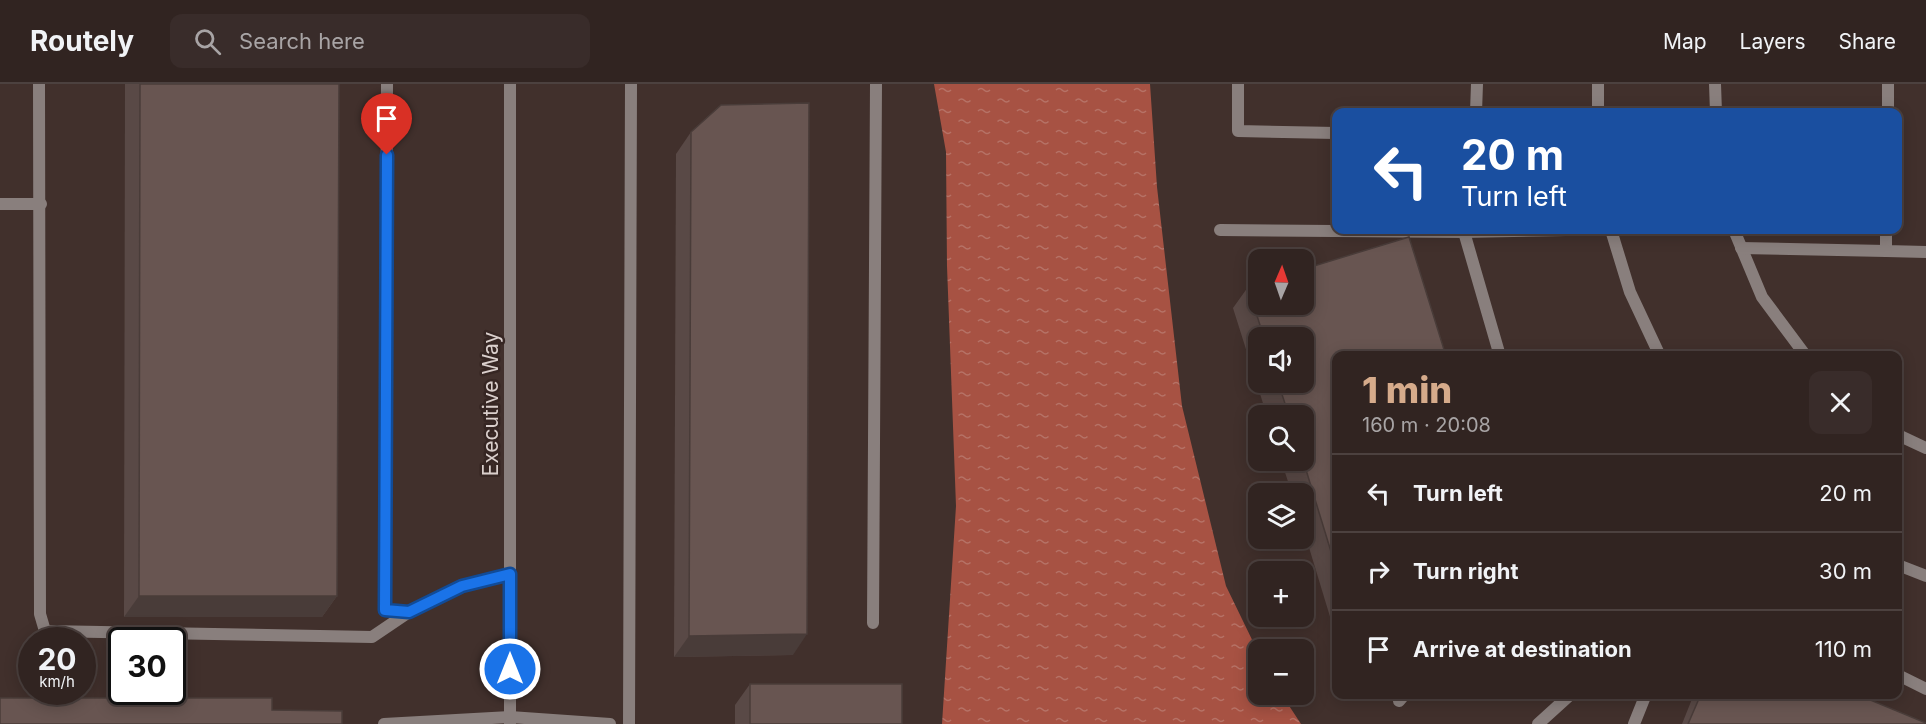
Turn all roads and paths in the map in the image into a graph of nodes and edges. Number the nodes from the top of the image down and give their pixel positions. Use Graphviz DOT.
graph roads {
  1 [pos="39,84"];
  2 [pos="387,84"];
  3 [pos="510,84"];
  4 [pos="631,84"];
  5 [pos="876,84"];
  6 [pos="1238,84"];
  7 [pos="1477,84"];
  8 [pos="1598,84"];
  9 [pos="1715,84"];
  10 [pos="1888,84"];
  11 [pos="1476,108"];
  12 [pos="1598,108"];
  13 [pos="1716,108"];
  14 [pos="1888,108"];
  15 [pos="1332,133"];
  16 [pos="0,204"];
  17 [pos="41,204"];
  18 [pos="1220,230"];
  19 [pos="1332,231"];
  20 [pos="1465,234"];
  21 [pos="1612,234"];
  22 [pos="1736,234"];
  23 [pos="1886,234"];
  24 [pos="1741,248"];
  25 [pos="1886,251"];
  26 [pos="1926,252"];
  27 [pos="1499,351"];
  28 [pos="1658,351"];
  29 [pos="1802,351"];
  30 [pos="1902,437"];
  31 [pos="1926,448"];
  32 [pos="1902,567"];
  33 [pos="510,574"];
  34 [pos="1926,576"];
  35 [pos="409,612"];
  36 [pos="873,623"];
  37 [pos="1902,677"];
  38 [pos="1926,688"];
  39 [pos="1566,699"];
  40 [pos="1644,699"];
  41 [pos="510,720"];
  42 [pos="384,724"];
  43 [pos="610,724"];
  44 [pos="629,724"];
  45 [pos="1538,724"];
  46 [pos="1634,724"];
  1 -- 17 [label="street"];
  2 -- 35 [label="street"];
  3 -- 33 [label="street, Executive Way"];
  4 -- 44 [label="street"];
  5 -- 36 [label="street"];
  6 -- 15 [label="street"];
  7 -- 11 [label="street"];
  8 -- 12 [label="street"];
  9 -- 13 [label="street"];
  10 -- 14 [label="street"];
  16 -- 17 [label="street"];
  17 -- 35 [label="street"];
  18 -- 19 [label="street"];
  20 -- 27 [label="street"];
  21 -- 28 [label="street"];
  22 -- 24 [label="street"];
  23 -- 25 [label="street"];
  24 -- 25 [label="street"];
  24 -- 29 [label="street"];
  25 -- 26 [label="street"];
  30 -- 31 [label="street"];
  32 -- 34 [label="street"];
  33 -- 35 [label="street"];
  33 -- 41 [label="street, Executive Way"];
  37 -- 38 [label="street"];
  39 -- 45 [label="street"];
  40 -- 46 [label="street"];
  41 -- 42 [label="street"];
  41 -- 43 [label="street"];
}
